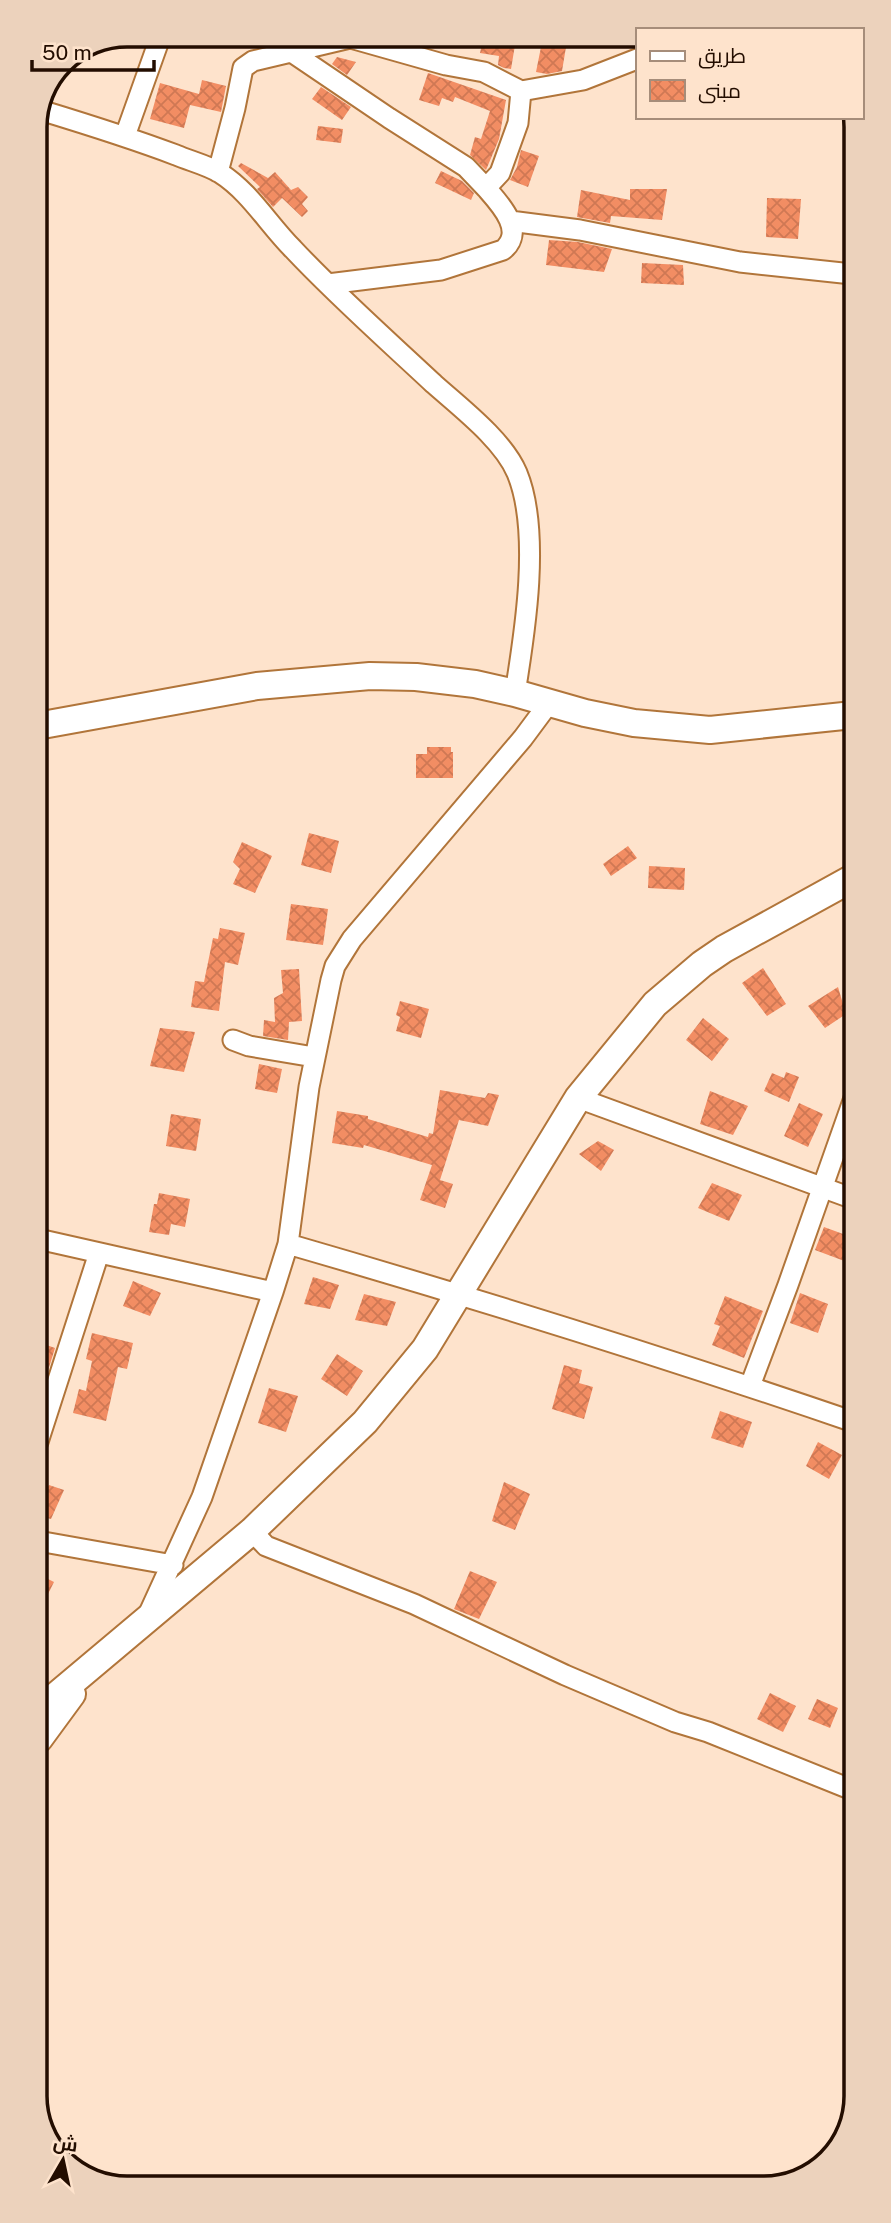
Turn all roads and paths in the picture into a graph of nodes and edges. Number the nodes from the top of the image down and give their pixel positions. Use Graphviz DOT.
graph roads {
  1 [pos="157,47"];
  2 [pos="306,47"];
  3 [pos="381,47"];
  4 [pos="290,51"];
  5 [pos="636,59"];
  6 [pos="521,91"];
  7 [pos="49,113"];
  8 [pos="125,136"];
  9 [pos="218,172"];
  10 [pos="486,188"];
  11 [pos="510,221"];
  12 [pos="844,271"];
  13 [pos="328,284"];
  14 [pos="515,693"];
  15 [pos="549,703"];
  16 [pos="844,716"];
  17 [pos="47,724"];
  18 [pos="844,883"];
  19 [pos="233,1040"];
  20 [pos="314,1057"];
  21 [pos="578,1098"];
  22 [pos="844,1127"];
  23 [pos="823,1188"];
  24 [pos="844,1195"];
  25 [pos="47,1241"];
  26 [pos="288,1244"];
  27 [pos="99,1253"];
  28 [pos="273,1292"];
  29 [pos="457,1293"];
  30 [pos="750,1386"];
  31 [pos="47,1414"];
  32 [pos="844,1419"];
  33 [pos="252,1531"];
  34 [pos="47,1543"];
  35 [pos="173,1565"];
  36 [pos="146,1620"];
  37 [pos="92,1667"];
  38 [pos="47,1704"];
  39 [pos="47,1728"];
  40 [pos="844,1787"];
  1 -- 8 [label="street"];
  2 -- 4 [label="street"];
  3 -- 6 [label="street"];
  4 -- 9 [label="street"];
  4 -- 10 [label="street"];
  5 -- 6 [label="street"];
  6 -- 10 [label="street"];
  7 -- 8 [label="street"];
  8 -- 9 [label="street"];
  9 -- 13 [label="street"];
  10 -- 11 [label="street"];
  11 -- 12 [label="street"];
  11 -- 13 [label="street"];
  13 -- 14 [label="street"];
  14 -- 15 [label="main road"];
  14 -- 17 [label="main road"];
  15 -- 16 [label="main road"];
  15 -- 20 [label="street"];
  18 -- 21 [label="main road"];
  19 -- 20 [label="street"];
  20 -- 26 [label="street"];
  21 -- 23 [label="street"];
  21 -- 29 [label="main road"];
  22 -- 23 [label="street"];
  23 -- 24 [label="street"];
  23 -- 30 [label="street"];
  25 -- 27 [label="street"];
  26 -- 28 [label="street"];
  26 -- 29 [label="street"];
  27 -- 28 [label="street"];
  27 -- 31 [label="street"];
  28 -- 35 [label="street"];
  29 -- 30 [label="street"];
  29 -- 33 [label="main road"];
  30 -- 32 [label="street"];
  33 -- 36 [label="main road"];
  33 -- 40 [label="street"];
  34 -- 35 [label="street"];
  35 -- 36 [label="street"];
  36 -- 37 [label="main road"];
  37 -- 38 [label="main road"];
  37 -- 39 [label="main road"];
}
